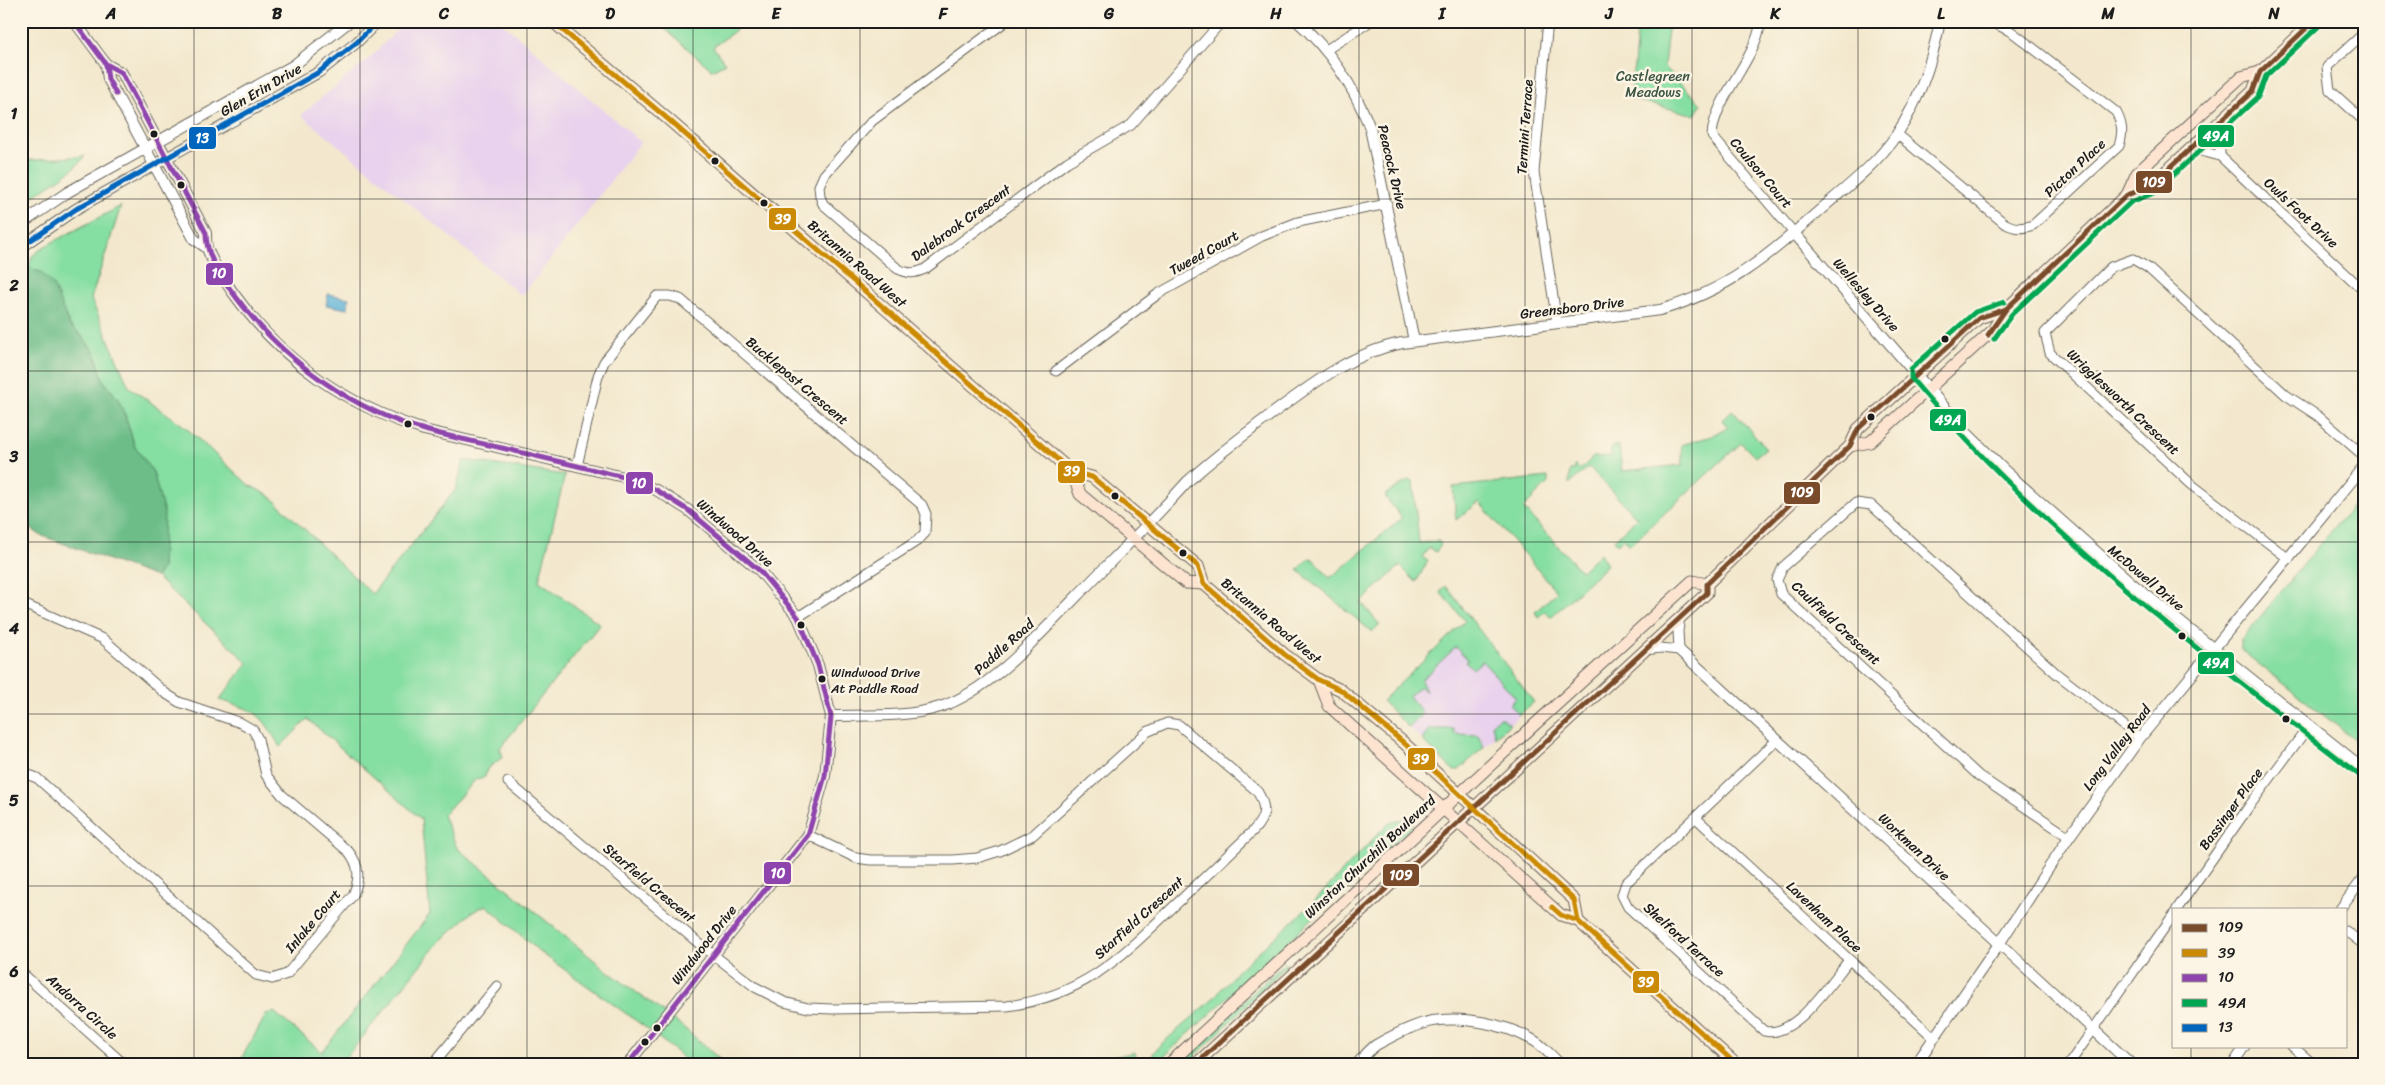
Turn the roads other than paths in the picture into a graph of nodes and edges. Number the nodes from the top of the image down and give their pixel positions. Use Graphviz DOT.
graph roads {
  1 [pos="350,21"];
  2 [pos="378,21"];
  3 [pos="552,21"];
  4 [pos="1006,21"];
  5 [pos="1222,21"];
  6 [pos="1297,21"];
  7 [pos="1371,21"];
  8 [pos="1548,21"];
  9 [pos="1761,21"];
  10 [pos="1940,21"];
  11 [pos="1990,21"];
  12 [pos="2231,21"];
  13 [pos="2250,21"];
  14 [pos="2314,21"];
  15 [pos="79,23"];
  16 [pos="2364,33"];
  17 [pos="1326,50"];
  18 [pos="106,64"];
  19 [pos="2260,72"];
  20 [pos="2236,106"];
  21 [pos="2364,121"];
  22 [pos="1897,134"];
  23 [pos="158,142"];
  24 [pos="146,149"];
  25 [pos="2184,155"];
  26 [pos="2220,156"];
  27 [pos="167,159"];
  28 [pos="155,166"];
  29 [pos="2127,195"];
  30 [pos="1387,204"];
  31 [pos="21,224"];
  32 [pos="1794,233"];
  33 [pos="21,247"];
  34 [pos="207,248"];
  35 [pos="2364,291"];
  36 [pos="2006,309"];
  37 [pos="1557,323"];
  38 [pos="1414,341"];
  39 [pos="1056,371"];
  40 [pos="1917,374"];
  41 [pos="1929,389"];
  42 [pos="1850,446"];
  43 [pos="2364,456"];
  44 [pos="577,466"];
  45 [pos="2364,466"];
  46 [pos="1072,472"];
  47 [pos="1148,524"];
  48 [pos="1134,538"];
  49 [pos="2289,558"];
  50 [pos="1204,584"];
  51 [pos="1707,584"];
  52 [pos="21,603"];
  53 [pos="798,617"];
  54 [pos="1680,617"];
  55 [pos="1644,650"];
  56 [pos="1679,650"];
  57 [pos="2212,650"];
  58 [pos="1319,680"];
  59 [pos="830,716"];
  60 [pos="2309,726"];
  61 [pos="2140,738"];
  62 [pos="1777,740"];
  63 [pos="2364,769"];
  64 [pos="21,772"];
  65 [pos="508,782"];
  66 [pos="1460,794"];
  67 [pos="1473,807"];
  68 [pos="1444,808"];
  69 [pos="1696,818"];
  70 [pos="1458,821"];
  71 [pos="808,834"];
  72 [pos="2068,837"];
  73 [pos="2364,877"];
  74 [pos="2178,908"];
  75 [pos="2341,908"];
  76 [pos="2172,917"];
  77 [pos="1578,921"];
  78 [pos="2348,933"];
  79 [pos="1999,944"];
  80 [pos="2364,945"];
  81 [pos="714,955"];
  82 [pos="1849,960"];
  83 [pos="21,972"];
  84 [pos="497,986"];
  85 [pos="2092,1029"];
  86 [pos="1933,1037"];
  87 [pos="2244,1048"];
  88 [pos="2294,1048"];
  89 [pos="124,1064"];
  90 [pos="432,1064"];
  91 [pos="628,1064"];
  92 [pos="1169,1064"];
  93 [pos="1196,1064"];
  94 [pos="1357,1064"];
  95 [pos="1560,1064"];
  96 [pos="1736,1064"];
  97 [pos="1916,1064"];
  98 [pos="2069,1064"];
  99 [pos="2131,1064"];
  100 [pos="2233,1064"];
  101 [pos="2313,1064"];
  1 -- 23 [label="street, Glen Erin Drive"];
  2 -- 27 [label="street, Glen Erin Drive"];
  3 -- 46 [label="main road, Britannia Road West"];
  4 -- 5 [label="street, Dalebrook Crescent"];
  6 -- 17 [label="street, Peacock Drive"];
  7 -- 17 [label="street"];
  8 -- 37 [label="street, Termini Terrace"];
  9 -- 32 [label="street, Coulson Court"];
  10 -- 22 [label="street, Greensboro Drive"];
  11 -- 22 [label="street, Picton Place"];
  12 -- 13 [label="street"];
  14 -- 19 [label="main road"];
  15 -- 18 [label="street, Windwood Drive"];
  16 -- 21 [label="street"];
  17 -- 30 [label="street, Peacock Drive"];
  18 -- 23 [label="street, Windwood Drive"];
  18 -- 24 [label="street, Windwood Drive"];
  19 -- 20 [label="main road"];
  19 -- 29 [label="main road"];
  20 -- 25 [label="main road"];
  20 -- 26 [label="street"];
  22 -- 32 [label="street, Greensboro Drive"];
  23 -- 24 [label="street, Glen Erin Drive"];
  23 -- 27 [label="street, Windwood Drive"];
  24 -- 28 [label="street, Windwood Drive"];
  24 -- 31 [label="street, Glen Erin Drive"];
  25 -- 26 [label="street"];
  25 -- 29 [label="main road"];
  26 -- 35 [label="street, Owls Foot Drive"];
  27 -- 28 [label="street, Glen Erin Drive"];
  27 -- 34 [label="street, Windwood Drive"];
  28 -- 33 [label="street, Glen Erin Drive"];
  28 -- 34 [label="street, Windwood Drive"];
  29 -- 36 [label="main road"];
  30 -- 38 [label="street, Peacock Drive"];
  30 -- 39 [label="street, Tweed Court"];
  32 -- 37 [label="street, Greensboro Drive"];
  32 -- 40 [label="street, Wellesley Drive"];
  34 -- 44 [label="street, Windwood Drive"];
  36 -- 40 [label="main road"];
  36 -- 41 [label="main road"];
  37 -- 38 [label="street, Greensboro Drive"];
  38 -- 47 [label="street, Greensboro Drive"];
  40 -- 41 [label="street, Wellesley Drive"];
  40 -- 42 [label="main road"];
  41 -- 42 [label="main road"];
  41 -- 57 [label="street, McDowell Drive"];
  42 -- 51 [label="main road"];
  43 -- 49 [label="street, Wrigglesworth Crescent"];
  44 -- 53 [label="street, Windwood Drive"];
  44 -- 53 [label="street, Bucklepost Crescent"];
  45 -- 49 [label="street, Long Valley Road"];
  46 -- 47 [label="main road, Britannia Road West"];
  46 -- 48 [label="main road, Britannia Road West"];
  47 -- 48 [label="street, Greensboro Drive"];
  47 -- 50 [label="main road, Britannia Road West"];
  48 -- 50 [label="main road, Britannia Road West"];
  48 -- 59 [label="street, Paddle Road"];
  49 -- 57 [label="street, Long Valley Road"];
  50 -- 58 [label="main road, Britannia Road West"];
  51 -- 54 [label="main road"];
  51 -- 66 [label="main road, Winston Churchill Boulevard"];
  52 -- 64 [label="street, Inlake Court"];
  53 -- 59 [label="street, Windwood Drive"];
  54 -- 55 [label="main road"];
  54 -- 56 [label="street"];
  55 -- 56 [label="street"];
  55 -- 67 [label="main road"];
  56 -- 62 [label="street, Workman Drive"];
  57 -- 60 [label="street, McDowell Drive"];
  57 -- 61 [label="street, Long Valley Road"];
  58 -- 66 [label="main road, Britannia Road West"];
  58 -- 68 [label="main road, Britannia Road West"];
  59 -- 71 [label="street, Windwood Drive"];
  60 -- 63 [label="street, McDowell Drive"];
  60 -- 74 [label="street, Bassinger Place"];
  61 -- 72 [label="street, Long Valley Road"];
  61 -- 72 [label="street, Caulfield Crescent"];
  62 -- 69 [label="street, Shelford Terrace"];
  62 -- 79 [label="street, Workman Drive"];
  65 -- 81 [label="street, Starfield Crescent"];
  66 -- 67 [label="main road, Britannia Road West"];
  66 -- 68 [label="main road, Winston Churchill Boulevard"];
  67 -- 70 [label="main road"];
  67 -- 77 [label="main road, Britannia Road West"];
  68 -- 70 [label="main road, Britannia Road West"];
  68 -- 92 [label="main road, Winston Churchill Boulevard"];
  69 -- 82 [label="street, Lavenham Place"];
  69 -- 82 [label="street, Shelford Terrace"];
  70 -- 77 [label="main road, Britannia Road West"];
  70 -- 93 [label="main road"];
  71 -- 81 [label="street, Windwood Drive"];
  71 -- 81 [label="street, Starfield Crescent"];
  72 -- 79 [label="street, Long Valley Road"];
  73 -- 75 [label="street"];
  76 -- 85 [label="street"];
  77 -- 96 [label="main road, Britannia Road West"];
  78 -- 80 [label="street"];
  79 -- 85 [label="street, Workman Drive"];
  79 -- 86 [label="street, Long Valley Road"];
  81 -- 91 [label="street, Windwood Drive"];
  82 -- 86 [label="street, Lavenham Place"];
  83 -- 89 [label="street, Andorra Circle"];
  84 -- 90 [label="street"];
  85 -- 98 [label="street"];
  85 -- 99 [label="street, Workman Drive"];
  86 -- 97 [label="street, Long Valley Road"];
  87 -- 100 [label="street"];
  88 -- 101 [label="street"];
  94 -- 95 [label="street"];
}
